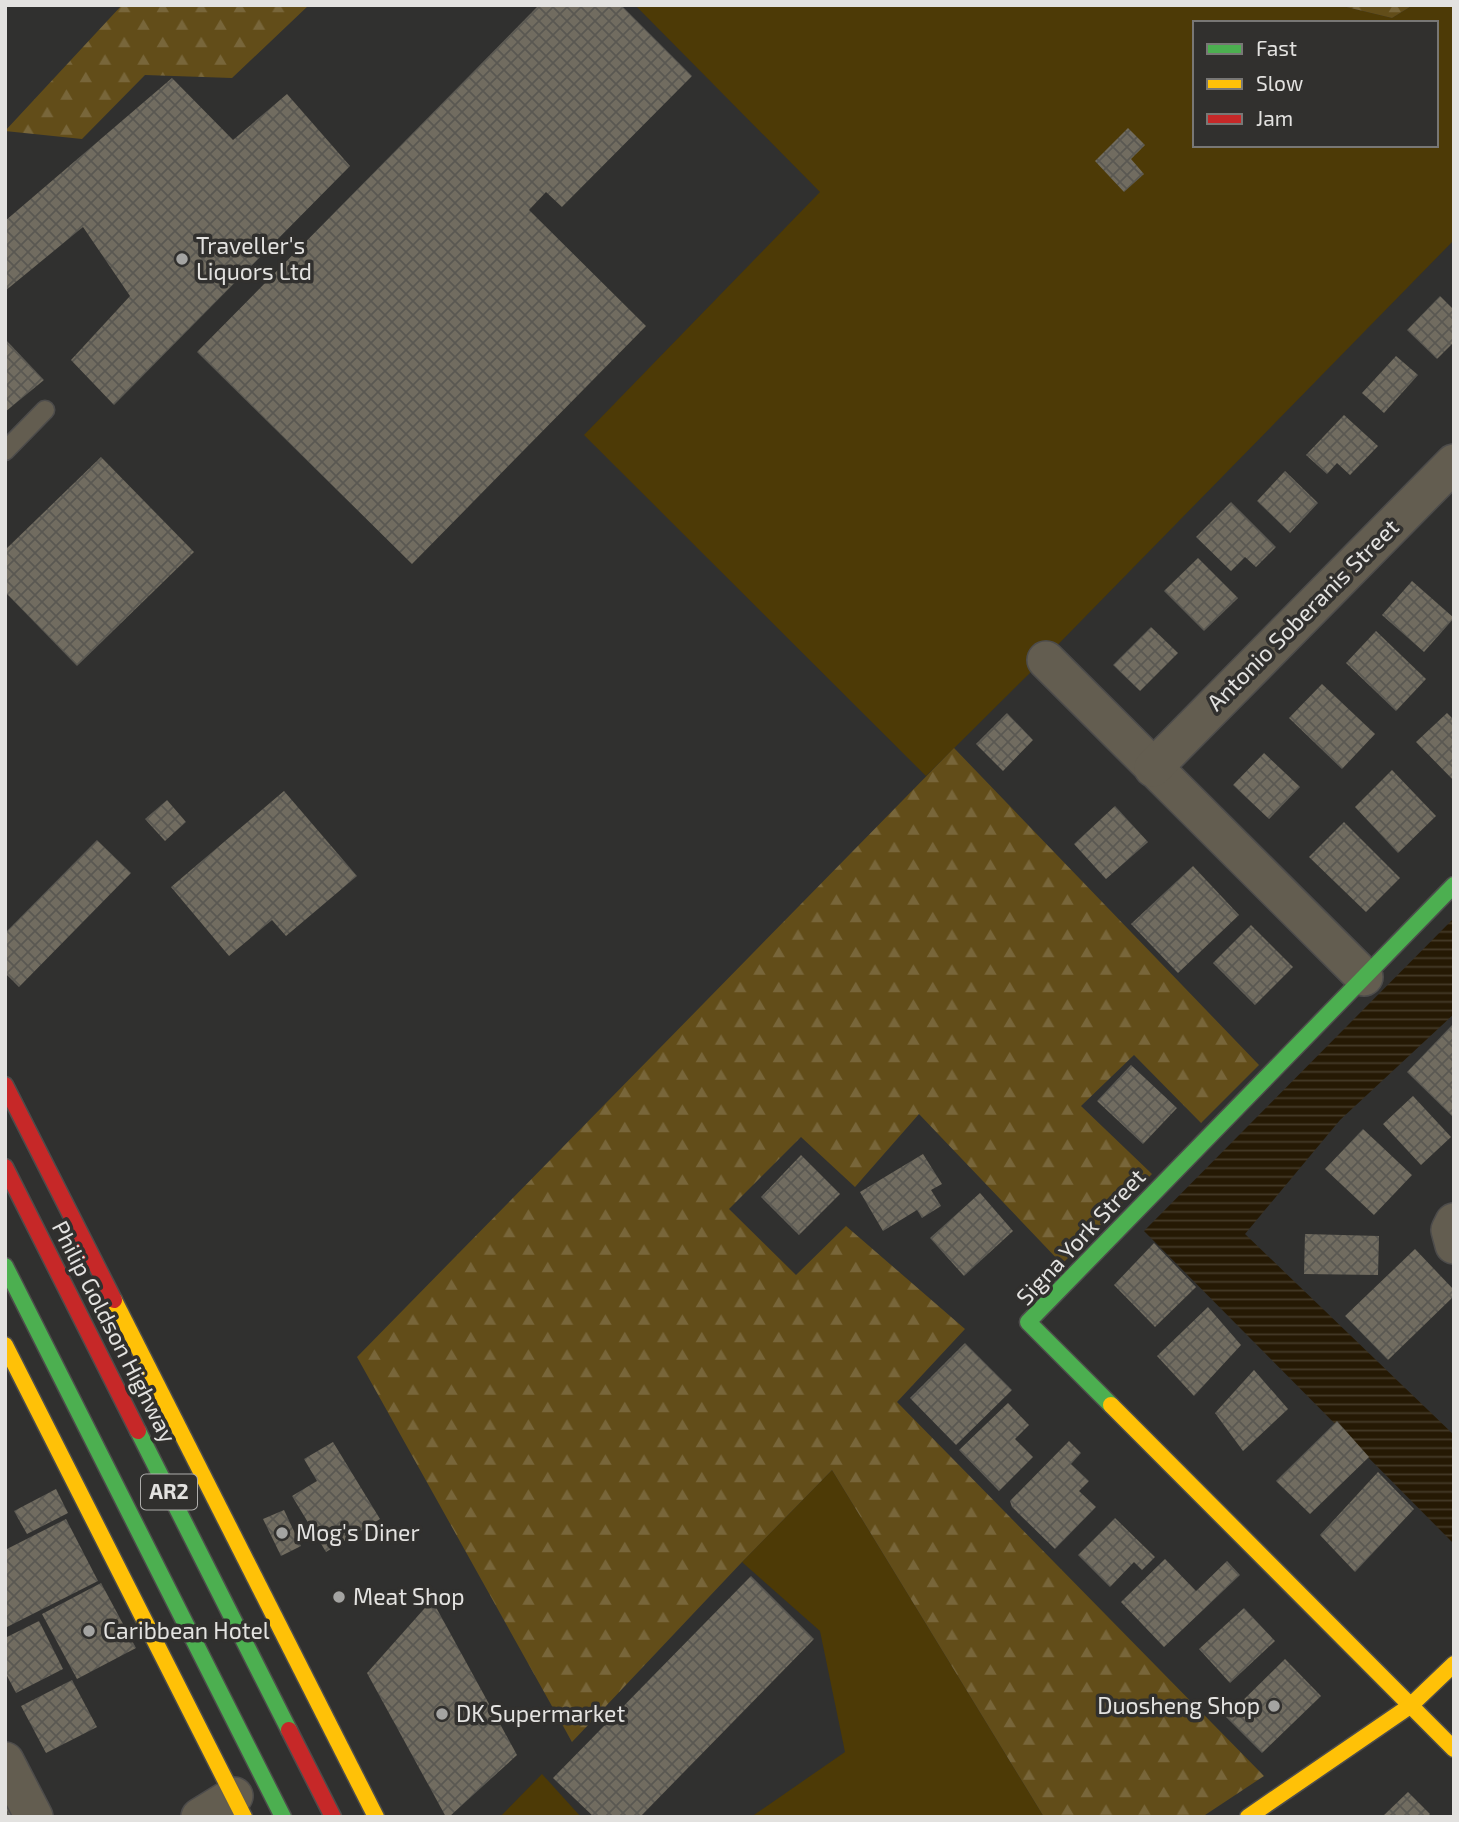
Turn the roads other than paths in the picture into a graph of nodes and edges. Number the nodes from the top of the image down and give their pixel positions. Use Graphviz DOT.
graph roads {
  1 [pos="45,410"];
  2 [pos="5,451"];
  3 [pos="1454,463"];
  4 [pos="1046,660"];
  5 [pos="1153,768"];
  6 [pos="1454,885"];
  7 [pos="1364,977"];
  8 [pos="5,1085"];
  9 [pos="5,1167"];
  10 [pos="1454,1222"];
  11 [pos="1454,1245"];
  12 [pos="5,1266"];
  13 [pos="5,1345"];
  14 [pos="1454,1664"];
  15 [pos="1410,1706"];
  16 [pos="1454,1749"];
  17 [pos="5,1761"];
  18 [pos="239,1806"];
  19 [pos="34,1817"];
  20 [pos="200,1817"];
  21 [pos="283,1817"];
  22 [pos="333,1817"];
  23 [pos="376,1817"];
  24 [pos="1248,1817"];
  1 -- 2 [label="lane"];
  3 -- 5 [label="street, Antonio Soberanis Street"];
  4 -- 5 [label="street"];
  5 -- 7 [label="street"];
  6 -- 7 [label="street, Signa York Street"];
  7 -- 15 [label="street, Signa York Street"];
  8 -- 23 [label="street"];
  9 -- 22 [label="street, Philip Goldson Highway / AR2"];
  10 -- 11 [label="street"];
  12 -- 21 [label="street, AR2"];
  13 -- 18 [label="street"];
  14 -- 15 [label="street"];
  15 -- 16 [label="street"];
  15 -- 24 [label="street"];
  17 -- 19 [label="street"];
  18 -- 20 [label="street"];
}
